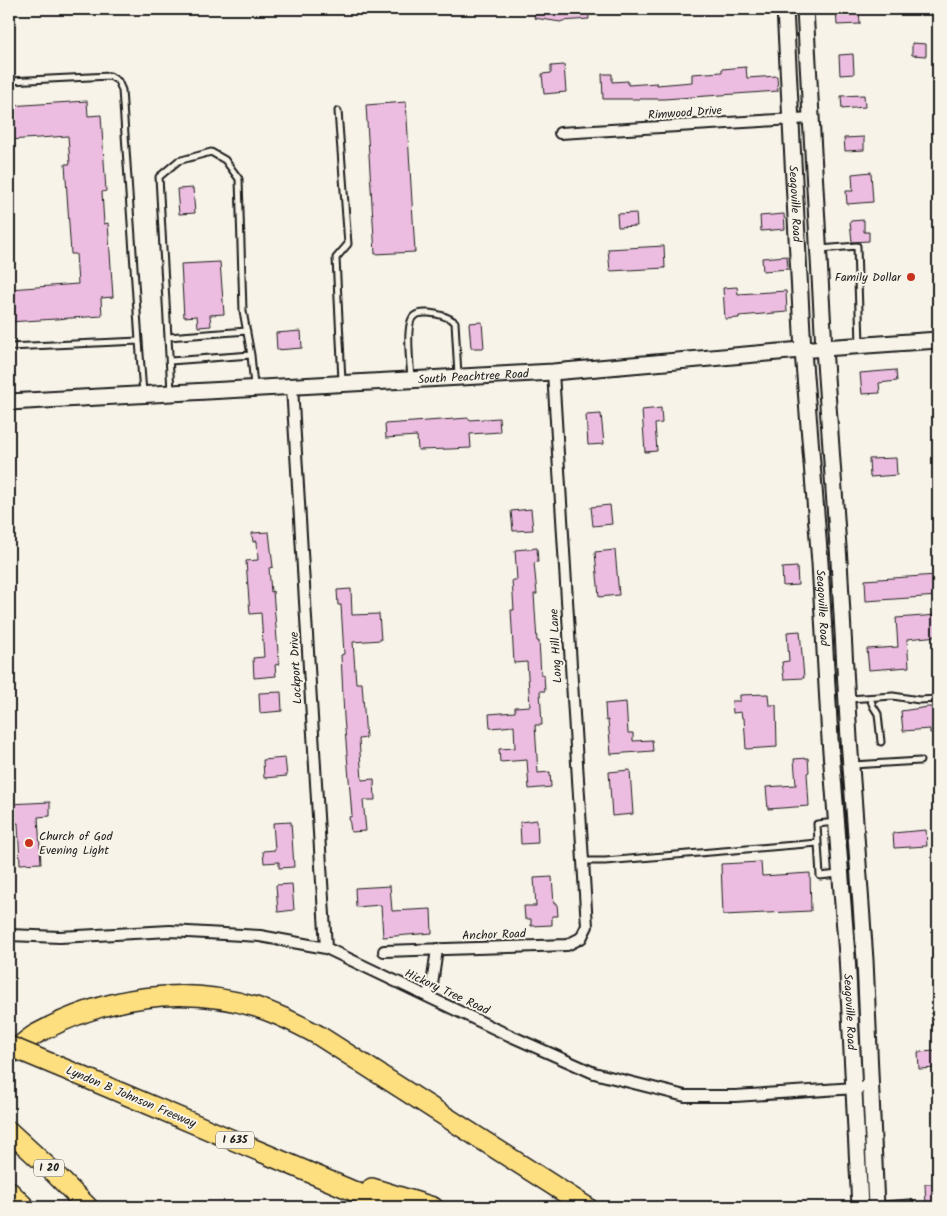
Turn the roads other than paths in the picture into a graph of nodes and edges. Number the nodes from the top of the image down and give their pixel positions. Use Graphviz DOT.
graph roads {
  1 [pos="785,9"];
  2 [pos="805,9"];
  3 [pos="9,81"];
  4 [pos="338,112"];
  5 [pos="811,118"];
  6 [pos="791,119"];
  7 [pos="560,134"];
  8 [pos="819,249"];
  9 [pos="247,332"];
  10 [pos="168,337"];
  11 [pos="938,340"];
  12 [pos="139,341"];
  13 [pos="860,346"];
  14 [pos="9,347"];
  15 [pos="824,348"];
  16 [pos="803,351"];
  17 [pos="251,355"];
  18 [pos="170,361"];
  19 [pos="553,372"];
  20 [pos="458,378"];
  21 [pos="411,380"];
  22 [pos="342,384"];
  23 [pos="292,387"];
  24 [pos="254,389"];
  25 [pos="171,393"];
  26 [pos="143,395"];
  27 [pos="9,402"];
  28 [pos="839,561"];
  29 [pos="820,563"];
  30 [pos="844,667"];
  31 [pos="826,668"];
  32 [pos="870,698"];
  33 [pos="938,699"];
  34 [pos="846,700"];
  35 [pos="880,742"];
  36 [pos="920,761"];
  37 [pos="850,765"];
  38 [pos="836,822"];
  39 [pos="818,843"];
  40 [pos="583,861"];
  41 [pos="840,874"];
  42 [pos="587,917"];
  43 [pos="863,934"];
  44 [pos="9,935"];
  45 [pos="845,935"];
  46 [pos="326,948"];
  47 [pos="437,949"];
  48 [pos="384,951"];
  49 [pos="427,996"];
  50 [pos="9,1046"];
  51 [pos="9,1055"];
  52 [pos="870,1087"];
  53 [pos="854,1088"];
  54 [pos="9,1131"];
  55 [pos="291,1164"];
  56 [pos="9,1191"];
  57 [pos="876,1206"];
  58 [pos="26,1207"];
  59 [pos="88,1207"];
  60 [pos="391,1207"];
  61 [pos="433,1207"];
  62 [pos="587,1207"];
  63 [pos="860,1207"];
  64 [pos="910,1207"];
  1 -- 6 [label="main road, Seagoville Road"];
  2 -- 5 [label="main road, Seagoville Road"];
  3 -- 12 [label="lane"];
  4 -- 22 [label="lane"];
  5 -- 6 [label="street, Rimwood Drive"];
  5 -- 8 [label="main road, Seagoville Road"];
  6 -- 7 [label="street, Rimwood Drive"];
  6 -- 16 [label="main road, Seagoville Road"];
  8 -- 13 [label="lane"];
  8 -- 15 [label="main road, Seagoville Road"];
  9 -- 10 [label="lane"];
  9 -- 10 [label="lane"];
  9 -- 17 [label="lane"];
  10 -- 18 [label="lane"];
  11 -- 13 [label="main road, South Peachtree Road"];
  12 -- 14 [label="lane"];
  12 -- 26 [label="lane"];
  13 -- 15 [label="main road, South Peachtree Road"];
  15 -- 16 [label="main road, South Peachtree Road"];
  15 -- 28 [label="main road, Seagoville Road"];
  16 -- 19 [label="main road, South Peachtree Road"];
  16 -- 29 [label="main road, Seagoville Road"];
  17 -- 18 [label="lane"];
  17 -- 24 [label="lane"];
  18 -- 25 [label="lane"];
  19 -- 20 [label="main road, South Peachtree Road"];
  19 -- 40 [label="street, Long Hill Lane"];
  20 -- 21 [label="main road, South Peachtree Road"];
  20 -- 21 [label="lane"];
  21 -- 22 [label="main road, South Peachtree Road"];
  22 -- 23 [label="main road, South Peachtree Road"];
  23 -- 24 [label="main road, South Peachtree Road"];
  23 -- 46 [label="street, Lockport Drive"];
  24 -- 25 [label="main road, South Peachtree Road"];
  25 -- 26 [label="main road, South Peachtree Road"];
  26 -- 27 [label="main road, South Peachtree Road"];
  28 -- 29 [label="main road"];
  28 -- 30 [label="main road, Seagoville Road"];
  29 -- 31 [label="main road, Seagoville Road"];
  30 -- 31 [label="main road"];
  30 -- 34 [label="main road, Seagoville Road"];
  31 -- 38 [label="main road, Seagoville Road"];
  32 -- 33 [label="lane"];
  32 -- 34 [label="lane"];
  32 -- 35 [label="lane"];
  34 -- 37 [label="main road, Seagoville Road"];
  36 -- 37 [label="lane"];
  37 -- 43 [label="main road, Seagoville Road"];
  38 -- 39 [label="lane"];
  38 -- 41 [label="main road, Seagoville Road"];
  39 -- 40 [label="lane"];
  39 -- 41 [label="lane"];
  40 -- 42 [label="street, Long Hill Lane"];
  41 -- 45 [label="main road, Seagoville Road"];
  42 -- 47 [label="street, Anchor Road"];
  43 -- 45 [label="main road"];
  43 -- 52 [label="main road, Seagoville Road"];
  44 -- 46 [label="street, Hickory Tree Road"];
  45 -- 53 [label="main road, Seagoville Road"];
  46 -- 49 [label="street, Hickory Tree Road"];
  47 -- 48 [label="street, Anchor Road"];
  47 -- 49 [label="street"];
  49 -- 53 [label="street, Hickory Tree Road"];
  50 -- 55 [label="highway, Lyndon B Johnson Freeway / I 635, bridge"];
  51 -- 62 [label="highway"];
  52 -- 53 [label="street, Hickory Tree Road"];
  52 -- 57 [label="main road, Seagoville Road"];
  53 -- 63 [label="main road, Seagoville Road"];
  54 -- 59 [label="highway, I 20"];
  55 -- 60 [label="highway, Lyndon B Johnson Freeway / I 635"];
  55 -- 61 [label="highway"];
  56 -- 58 [label="highway"];
  57 -- 64 [label="lane"];
}
